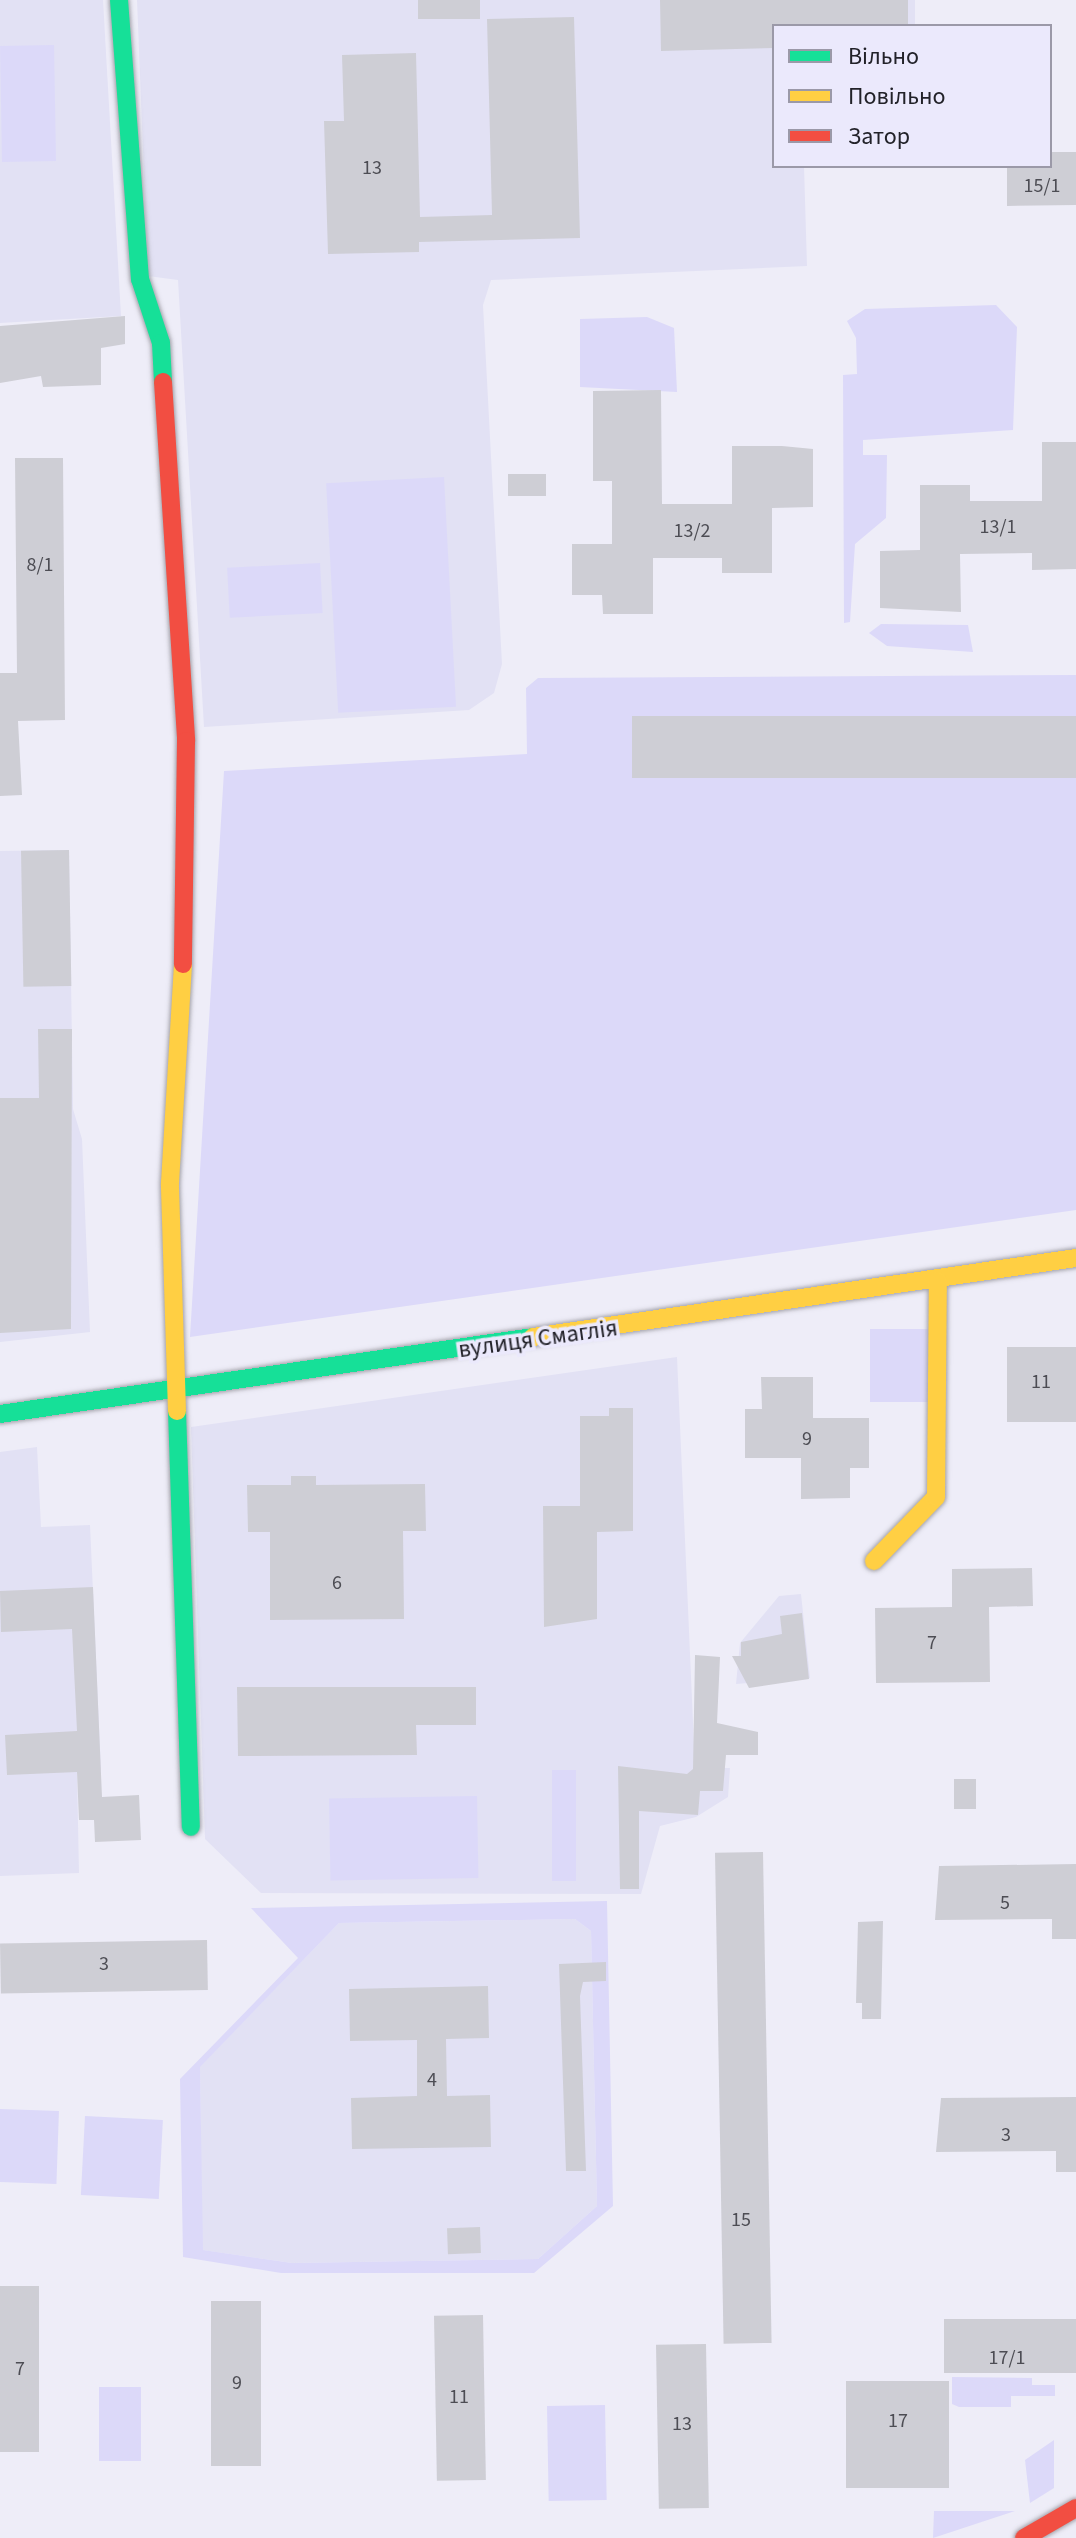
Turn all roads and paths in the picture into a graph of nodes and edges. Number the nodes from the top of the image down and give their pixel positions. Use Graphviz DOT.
graph roads {
  1 [pos="119,0"];
  2 [pos="1076,1258"];
  3 [pos="938,1281"];
  4 [pos="177,1387"];
  5 [pos="0,1414"];
  6 [pos="874,1561"];
  7 [pos="191,1827"];
  8 [pos="1076,2508"];
  9 [pos="1024,2538"];
  1 -- 4 [label="street"];
  2 -- 3 [label="street, вулиця Смаглія"];
  3 -- 4 [label="street, вулиця Смаглія"];
  3 -- 6 [label="street"];
  4 -- 5 [label="street, вулиця Смаглія"];
  4 -- 7 [label="street"];
  8 -- 9 [label="street"];
}
